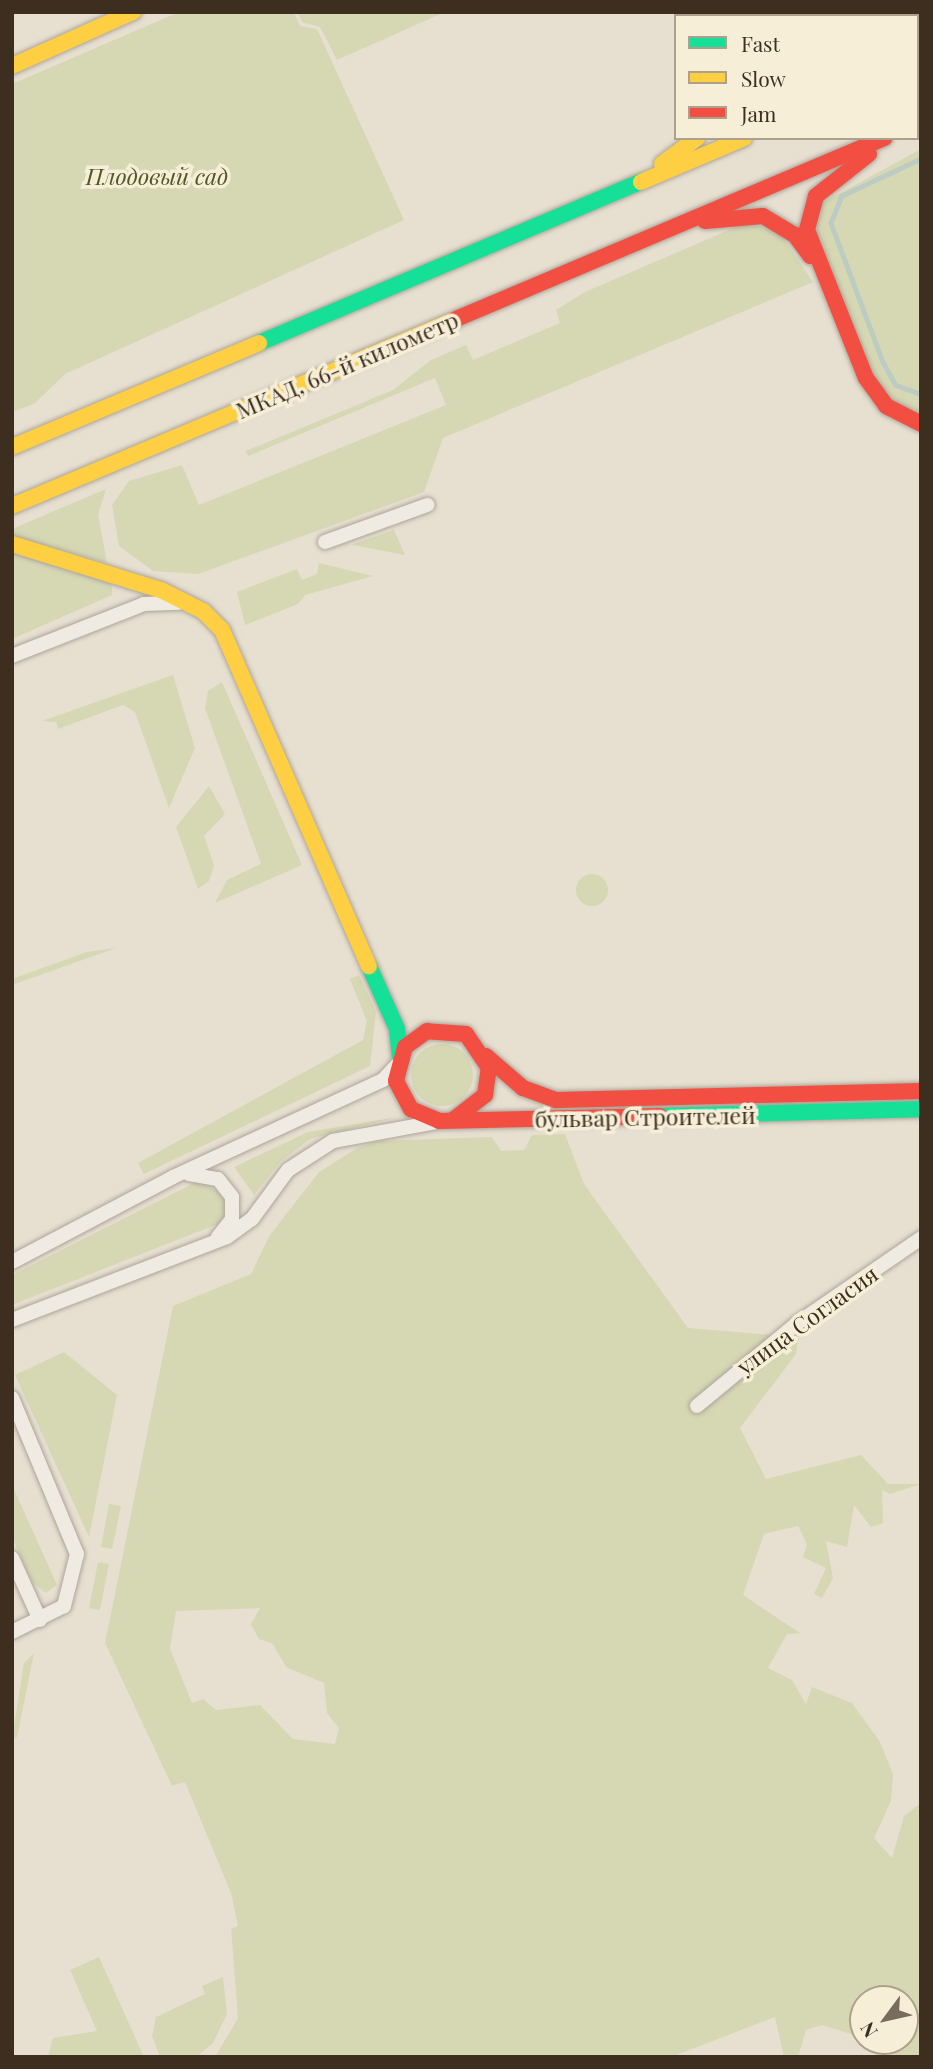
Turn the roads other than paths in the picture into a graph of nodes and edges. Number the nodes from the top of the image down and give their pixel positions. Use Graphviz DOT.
graph roads {
  1 [pos="133,12"];
  2 [pos="12,66"];
  3 [pos="694,140"];
  4 [pos="739,140"];
  5 [pos="879,140"];
  6 [pos="893,140"];
  7 [pos="634,185"];
  8 [pos="682,224"];
  9 [pos="819,271"];
  10 [pos="921,424"];
  11 [pos="12,447"];
  12 [pos="427,505"];
  13 [pos="12,506"];
  14 [pos="324,542"];
  15 [pos="12,544"];
  16 [pos="191,604"];
  17 [pos="12,656"];
  18 [pos="485,1055"];
  19 [pos="398,1060"];
  20 [pos="921,1091"];
  21 [pos="921,1109"];
  22 [pos="446,1121"];
  23 [pos="173,1177"];
  24 [pos="70,1228"];
  25 [pos="921,1238"];
  26 [pos="202,1247"];
  27 [pos="12,1254"];
  28 [pos="12,1262"];
  29 [pos="16,1319"];
  30 [pos="12,1398"];
  31 [pos="697,1406"];
  32 [pos="12,1558"];
  33 [pos="40,1620"];
  34 [pos="12,1632"];
  1 -- 2 [label="main road"];
  3 -- 7 [label="main road"];
  4 -- 7 [label="main road"];
  5 -- 8 [label="main road, МКАД, 66-й километр"];
  6 -- 9 [label="main road"];
  7 -- 11 [label="main road"];
  8 -- 9 [label="main road"];
  8 -- 13 [label="main road, МКАД, 66-й километр"];
  9 -- 10 [label="main road"];
  12 -- 14 [label="street"];
  15 -- 16 [label="main road"];
  16 -- 17 [label="street"];
  16 -- 19 [label="main road"];
  18 -- 19 [label="main road, бульвар Строителей"];
  18 -- 20 [label="main road, бульвар Строителей"];
  18 -- 22 [label="main road, бульвар Строителей"];
  19 -- 22 [label="main road, бульвар Строителей"];
  19 -- 23 [label="street, бульвар Строителей"];
  21 -- 22 [label="main road, бульвар Строителей"];
  22 -- 26 [label="street, бульвар Строителей"];
  23 -- 24 [label="street, бульвар Строителей"];
  23 -- 26 [label="street, бульвар Строителей"];
  24 -- 27 [label="street"];
  24 -- 28 [label="street, бульвар Строителей"];
  25 -- 31 [label="street, улица Согласия"];
  26 -- 29 [label="street, бульвар Строителей"];
  30 -- 33 [label="street"];
  32 -- 33 [label="street"];
  33 -- 34 [label="street"];
}
